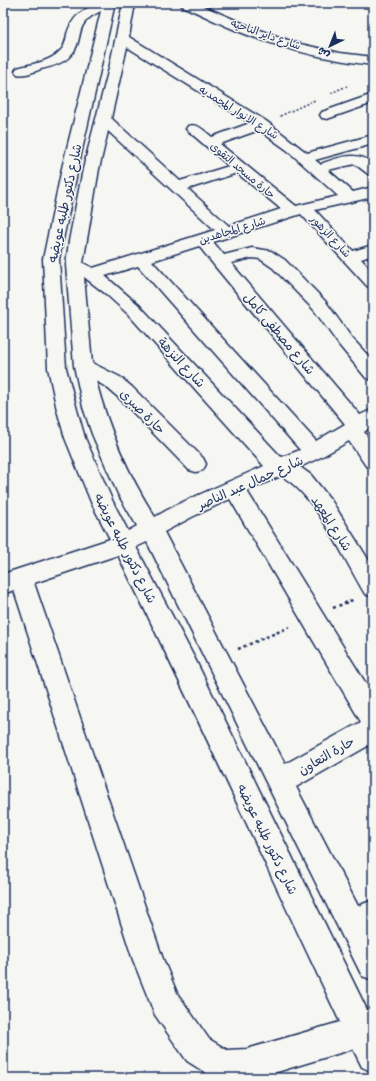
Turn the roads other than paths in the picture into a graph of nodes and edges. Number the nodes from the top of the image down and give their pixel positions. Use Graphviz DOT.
graph roads {
  1 [pos="109,3"];
  2 [pos="129,3"];
  3 [pos="186,3"];
  4 [pos="122,38"];
  5 [pos="373,61"];
  6 [pos="22,71"];
  7 [pos="373,98"];
  8 [pos="327,115"];
  9 [pos="103,119"];
  10 [pos="261,124"];
  11 [pos="193,129"];
  12 [pos="373,139"];
  13 [pos="210,143"];
  14 [pos="305,158"];
  15 [pos="240,167"];
  16 [pos="318,169"];
  17 [pos="373,171"];
  18 [pos="177,187"];
  19 [pos="373,192"];
  20 [pos="349,197"];
  21 [pos="299,210"];
  22 [pos="226,232"];
  23 [pos="202,240"];
  24 [pos="373,250"];
  25 [pos="350,257"];
  26 [pos="141,259"];
  27 [pos="220,261"];
  28 [pos="84,270"];
  29 [pos="373,282"];
  30 [pos="83,366"];
  31 [pos="373,373"];
  32 [pos="361,424"];
  33 [pos="314,452"];
  34 [pos="373,460"];
  35 [pos="196,464"];
  36 [pos="283,467"];
  37 [pos="235,489"];
  38 [pos="129,494"];
  39 [pos="102,502"];
  40 [pos="151,529"];
  41 [pos="124,544"];
  42 [pos="12,581"];
  43 [pos="373,587"];
  44 [pos="373,718"];
  45 [pos="373,729"];
  46 [pos="279,782"];
  47 [pos="363,919"];
  48 [pos="373,965"];
  49 [pos="361,1031"];
  50 [pos="373,1056"];
  1 -- 6 [label="street"];
  1 -- 39 [label="street, شارع دكتور طلبه عويضه"];
  2 -- 4 [label="street, شارع دكتور طلبه عويضه"];
  3 -- 5 [label="street, شارع داير الناحيه"];
  4 -- 9 [label="street, شارع دكتور طلبه عويضه"];
  4 -- 10 [label="street, شارع الانوار المحمديه"];
  7 -- 8 [label="street"];
  9 -- 18 [label="street"];
  9 -- 28 [label="street, شارع دكتور طلبه عويضه"];
  10 -- 13 [label="street"];
  10 -- 14 [label="street, شارع الانوار المحمديه"];
  11 -- 13 [label="street, حارة مسجد التقوى"];
  12 -- 14 [label="street"];
  13 -- 15 [label="street, حارة مسجد التقوى"];
  14 -- 16 [label="street, شارع الانوار المحمديه"];
  15 -- 18 [label="street"];
  15 -- 21 [label="street, حارة مسجد التقوى"];
  16 -- 17 [label="street"];
  16 -- 20 [label="street, شارع الانوار المحمديه"];
  18 -- 22 [label="street"];
  19 -- 20 [label="street, شارع المجاهدين"];
  20 -- 21 [label="street, شارع المجاهدين"];
  21 -- 22 [label="street, شارع المجاهدين"];
  21 -- 25 [label="street, شارع الزهور"];
  22 -- 23 [label="street, شارع المجاهدين"];
  23 -- 26 [label="street, شارع المجاهدين"];
  23 -- 27 [label="street, شارع مصطفى كامل"];
  24 -- 25 [label="street"];
  25 -- 29 [label="street, شارع الزهور"];
  26 -- 28 [label="street, شارع المجاهدين"];
  26 -- 33 [label="street"];
  27 -- 31 [label="street"];
  27 -- 32 [label="street, شارع مصطفى كامل"];
  28 -- 30 [label="street, شارع دكتور طلبه عويضه"];
  28 -- 36 [label="street, شارع النزهة"];
  30 -- 35 [label="street, حارة صبرى"];
  30 -- 38 [label="street, شارع دكتور طلبه عويضه"];
  32 -- 33 [label="street, شارع جمال عبد الناصر"];
  32 -- 34 [label="street, شارع مصطفى كامل"];
  33 -- 36 [label="street, شارع جمال عبد الناصر"];
  36 -- 37 [label="street, شارع جمال عبد الناصر"];
  36 -- 43 [label="street, شارع المعهد"];
  37 -- 40 [label="street, شارع جمال عبد الناصر"];
  37 -- 44 [label="street"];
  38 -- 39 [label="street"];
  38 -- 40 [label="street, شارع دكتور طلبه عويضه"];
  39 -- 41 [label="street, شارع دكتور طلبه عويضه"];
  40 -- 41 [label="street, شارع جمال عبد الناصر"];
  40 -- 46 [label="street, شارع دكتور طلبه عويضه"];
  41 -- 42 [label="street, شارع جمال عبد الناصر"];
  41 -- 49 [label="street, شارع دكتور طلبه عويضه"];
  42 -- 49 [label="street"];
  45 -- 46 [label="street, حارة التعاون"];
  46 -- 47 [label="street, شارع دكتور طلبه عويضه"];
  47 -- 48 [label="street, شارع دكتور طلبه عويضه"];
  49 -- 50 [label="street, شارع دكتور طلبه عويضه"];
}
